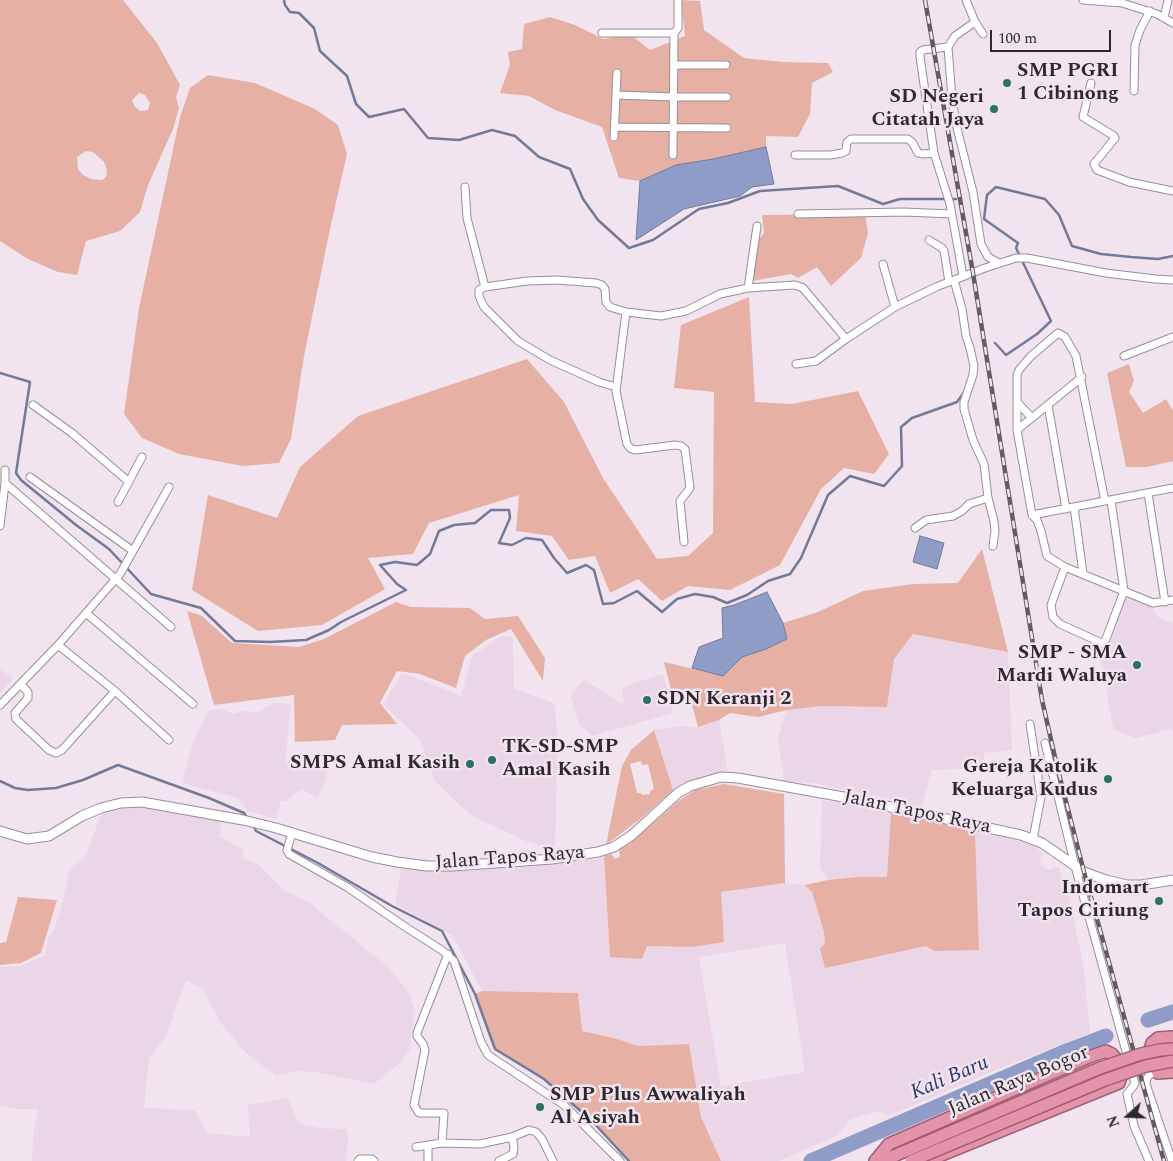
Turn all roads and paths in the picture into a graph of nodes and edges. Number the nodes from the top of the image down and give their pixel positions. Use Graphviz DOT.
graph roads {
  1 [pos="678,0"];
  2 [pos="966,0"];
  3 [pos="1083,0"];
  4 [pos="1168,0"];
  5 [pos="1150,12"];
  6 [pos="1164,18"];
  7 [pos="975,22"];
  8 [pos="1173,23"];
  9 [pos="602,33"];
  10 [pos="674,33"];
  11 [pos="983,34"];
  12 [pos="948,47"];
  13 [pos="674,65"];
  14 [pos="726,65"];
  15 [pos="617,73"];
  16 [pos="1091,83"];
  17 [pos="1134,91"];
  18 [pos="616,95"];
  19 [pos="674,97"];
  20 [pos="727,97"];
  21 [pos="615,127"];
  22 [pos="673,128"];
  23 [pos="727,128"];
  24 [pos="614,137"];
  25 [pos="934,153"];
  26 [pos="673,155"];
  27 [pos="795,155"];
  28 [pos="465,187"];
  29 [pos="1173,191"];
  30 [pos="798,214"];
  31 [pos="952,214"];
  32 [pos="757,226"];
  33 [pos="929,240"];
  34 [pos="999,263"];
  35 [pos="883,264"];
  36 [pos="963,276"];
  37 [pos="1173,280"];
  38 [pos="951,281"];
  39 [pos="485,287"];
  40 [pos="748,288"];
  41 [pos="895,307"];
  42 [pos="626,312"];
  43 [pos="1173,337"];
  44 [pos="846,339"];
  45 [pos="1124,356"];
  46 [pos="796,364"];
  47 [pos="1082,377"];
  48 [pos="616,387"];
  49 [pos="1017,402"];
  50 [pos="33,405"];
  51 [pos="1048,405"];
  52 [pos="1032,418"];
  53 [pos="1017,430"];
  54 [pos="142,457"];
  55 [pos="6,470"];
  56 [pos="30,477"];
  57 [pos="129,482"];
  58 [pos="5,483"];
  59 [pos="169,487"];
  60 [pos="1173,488"];
  61 [pos="1148,493"];
  62 [pos="988,498"];
  63 [pos="1108,501"];
  64 [pos="118,502"];
  65 [pos="1074,507"];
  66 [pos="1066,509"];
  67 [pos="1032,515"];
  68 [pos="0,526"];
  69 [pos="915,528"];
  70 [pos="684,542"];
  71 [pos="993,546"];
  72 [pos="133,551"];
  73 [pos="1065,566"];
  74 [pos="1083,573"];
  75 [pos="118,577"];
  76 [pos="1124,591"];
  77 [pos="1173,600"];
  78 [pos="1165,602"];
  79 [pos="86,612"];
  80 [pos="171,627"];
  81 [pos="58,645"];
  82 [pos="21,685"];
  83 [pos="114,691"];
  84 [pos="193,704"];
  85 [pos="0,705"];
  86 [pos="1030,724"];
  87 [pos="170,740"];
  88 [pos="1046,742"];
  89 [pos="0,831"];
  90 [pos="291,838"];
  91 [pos="1033,839"];
  92 [pos="1075,866"];
  93 [pos="1173,880"];
  94 [pos="448,954"];
  95 [pos="1173,1037"];
  96 [pos="1173,1049"];
  97 [pos="1173,1061"];
  98 [pos="1173,1072"];
  99 [pos="1158,1073"];
  100 [pos="1133,1078"];
  101 [pos="1119,1083"];
  102 [pos="512,1137"];
  103 [pos="442,1143"];
  104 [pos="428,1145"];
  105 [pos="416,1147"];
  106 [pos="907,1156"];
  107 [pos="358,1161"];
  108 [pos="374,1161"];
  109 [pos="428,1161"];
  110 [pos="499,1161"];
  111 [pos="553,1161"];
  112 [pos="620,1161"];
  113 [pos="875,1161"];
  114 [pos="883,1161"];
  115 [pos="927,1161"];
  116 [pos="1149,1161"];
  117 [pos="1172,1161"];
  1 -- 10 [label="street"];
  2 -- 7 [label="street"];
  3 -- 5 [label="street"];
  4 -- 6 [label="street"];
  5 -- 6 [label="street"];
  5 -- 17 [label="street"];
  6 -- 8 [label="street"];
  7 -- 11 [label="street"];
  7 -- 12 [label="street"];
  9 -- 10 [label="street"];
  10 -- 13 [label="street"];
  12 -- 25 [label="street"];
  12 -- 34 [label="street"];
  13 -- 14 [label="street"];
  13 -- 19 [label="street"];
  15 -- 18 [label="street"];
  16 -- 29 [label="street"];
  18 -- 19 [label="street"];
  18 -- 21 [label="street"];
  19 -- 20 [label="street"];
  19 -- 22 [label="street"];
  21 -- 22 [label="street"];
  21 -- 24 [label="street"];
  22 -- 23 [label="street"];
  22 -- 26 [label="street"];
  25 -- 27 [label="street"];
  25 -- 31 [label="street"];
  28 -- 39 [label="street"];
  30 -- 31 [label="street"];
  31 -- 36 [label="street"];
  32 -- 40 [label="street"];
  33 -- 38 [label="street"];
  34 -- 36 [label="street"];
  34 -- 37 [label="street"];
  35 -- 41 [label="street"];
  36 -- 38 [label="street"];
  38 -- 41 [label="street"];
  38 -- 62 [label="street"];
  39 -- 42 [label="street"];
  39 -- 48 [label="street"];
  40 -- 42 [label="street"];
  40 -- 44 [label="street"];
  41 -- 44 [label="street"];
  42 -- 48 [label="street"];
  43 -- 45 [label="street"];
  44 -- 46 [label="street"];
  47 -- 49 [label="street"];
  47 -- 51 [label="street"];
  47 -- 63 [label="street"];
  48 -- 70 [label="street"];
  49 -- 52 [label="street"];
  49 -- 53 [label="street"];
  50 -- 57 [label="street"];
  51 -- 52 [label="street"];
  51 -- 66 [label="street"];
  52 -- 53 [label="street"];
  53 -- 67 [label="street"];
  54 -- 57 [label="street"];
  55 -- 58 [label="street"];
  56 -- 72 [label="street"];
  57 -- 64 [label="street"];
  58 -- 68 [label="street"];
  58 -- 75 [label="street"];
  59 -- 72 [label="street"];
  60 -- 61 [label="street"];
  61 -- 63 [label="street"];
  61 -- 78 [label="street"];
  62 -- 69 [label="street"];
  62 -- 71 [label="street"];
  63 -- 65 [label="street"];
  63 -- 76 [label="street"];
  65 -- 66 [label="street"];
  65 -- 74 [label="street"];
  66 -- 67 [label="street"];
  67 -- 73 [label="street"];
  72 -- 75 [label="street"];
  73 -- 74 [label="street"];
  73 -- 76 [label="street"];
  74 -- 76 [label="street"];
  75 -- 79 [label="street"];
  75 -- 80 [label="street"];
  76 -- 78 [label="street"];
  77 -- 78 [label="street"];
  79 -- 81 [label="street"];
  79 -- 84 [label="street"];
  81 -- 82 [label="street"];
  81 -- 83 [label="street"];
  82 -- 83 [label="street"];
  82 -- 85 [label="street"];
  83 -- 87 [label="street"];
  86 -- 91 [label="street"];
  88 -- 92 [label="street"];
  89 -- 90 [label="main road, Jalan Tapos Raya"];
  90 -- 91 [label="main road, Jalan Tapos Raya"];
  90 -- 94 [label="street"];
  91 -- 92 [label="main road, Jalan Tapos Raya"];
  92 -- 93 [label="main road, Jalan Tapos Raya"];
  92 -- 100 [label="street"];
  94 -- 103 [label="street"];
  94 -- 112 [label="street"];
  95 -- 99 [label="highway"];
  96 -- 106 [label="highway, Jalan Raya Bogor, bridge"];
  97 -- 106 [label="highway, Jalan Raya Bogor, bridge"];
  98 -- 99 [label="highway"];
  99 -- 117 [label="street"];
  100 -- 101 [label="street"];
  100 -- 116 [label="street"];
  101 -- 113 [label="highway"];
  101 -- 115 [label="highway"];
  102 -- 103 [label="street"];
  102 -- 110 [label="street"];
  102 -- 111 [label="street"];
  103 -- 104 [label="street"];
  104 -- 105 [label="street"];
  104 -- 109 [label="street"];
  106 -- 114 [label="highway, Jalan Raya Bogor"];
  107 -- 108 [label="street"];
}
